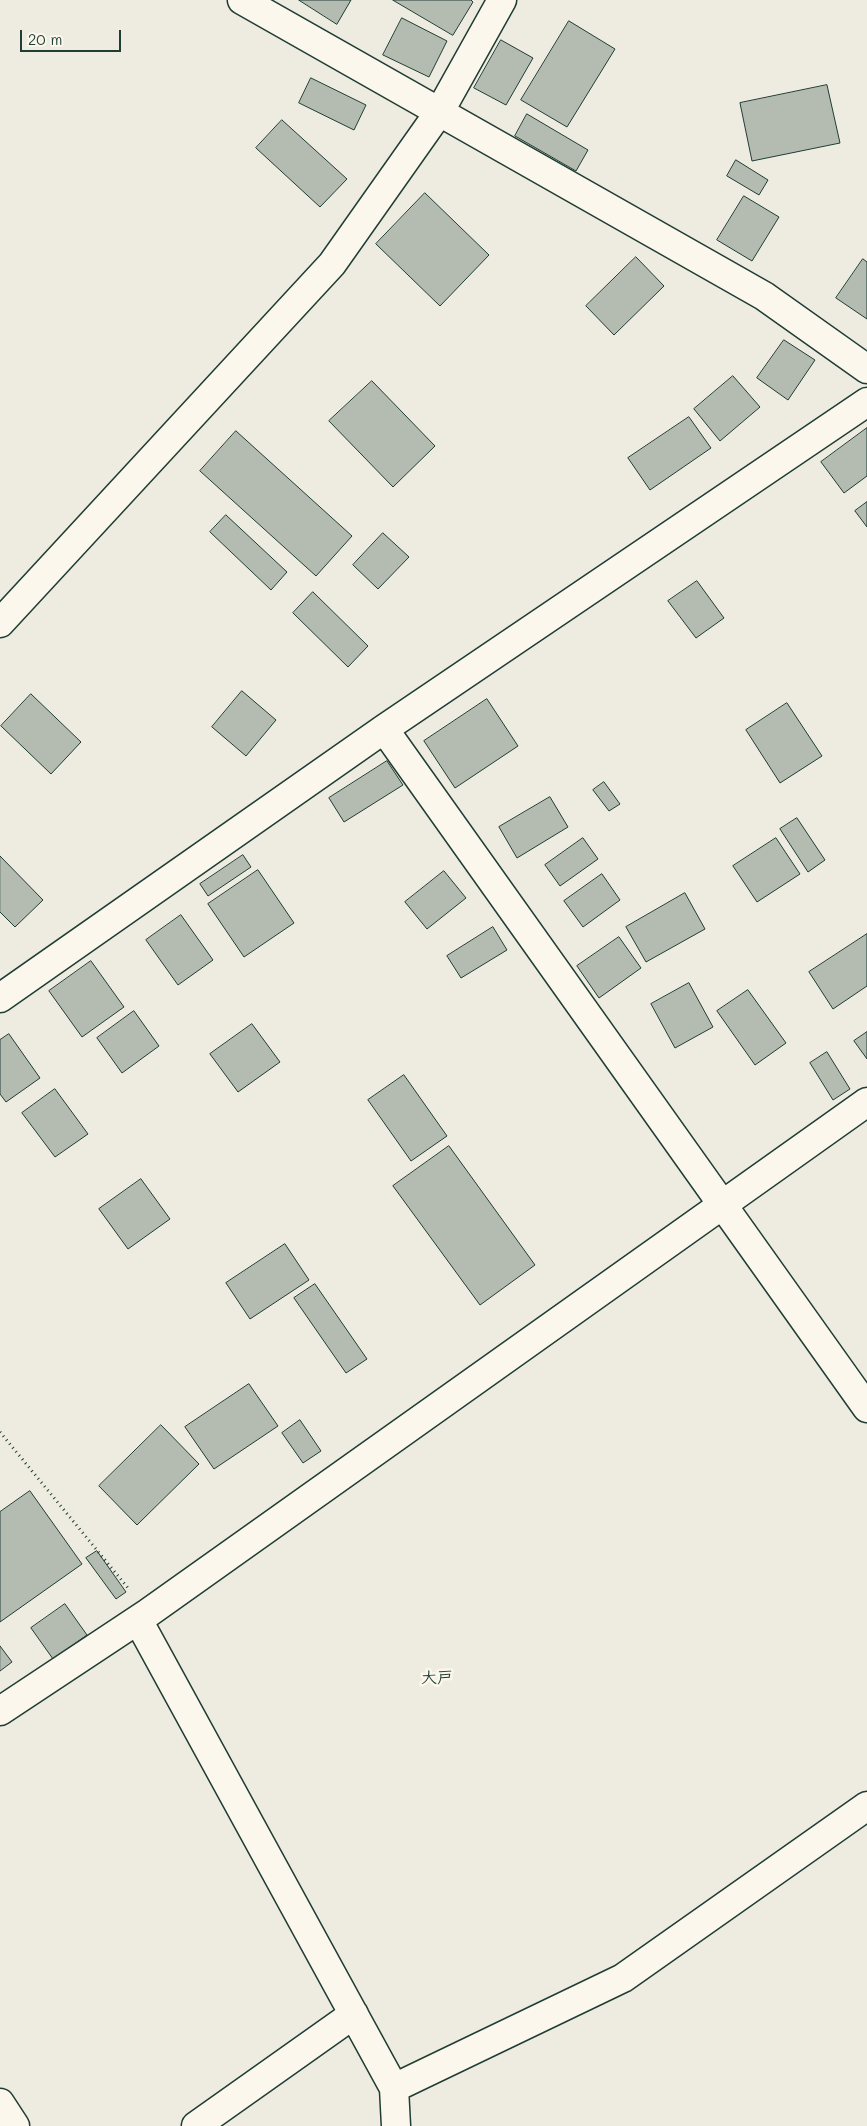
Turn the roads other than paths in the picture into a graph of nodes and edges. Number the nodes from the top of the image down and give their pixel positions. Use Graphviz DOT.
graph roads {
  1 [pos="242,0"];
  2 [pos="502,0"];
  3 [pos="440,111"];
  4 [pos="867,368"];
  5 [pos="867,402"];
  6 [pos="0,623"];
  7 [pos="384,729"];
  8 [pos="0,998"];
  9 [pos="867,1102"];
  10 [pos="723,1202"];
  11 [pos="867,1408"];
  12 [pos="143,1616"];
  13 [pos="0,1711"];
  14 [pos="867,1806"];
  15 [pos="354,2014"];
  16 [pos="394,2088"];
  17 [pos="0,2103"];
  18 [pos="15,2126"];
  19 [pos="196,2126"];
  20 [pos="396,2126"];
  1 -- 3 [label="street"];
  2 -- 3 [label="street"];
  3 -- 4 [label="street"];
  3 -- 6 [label="street"];
  5 -- 7 [label="street"];
  7 -- 8 [label="street"];
  7 -- 10 [label="street"];
  9 -- 10 [label="street"];
  10 -- 11 [label="street"];
  10 -- 12 [label="street"];
  12 -- 13 [label="street"];
  12 -- 15 [label="street"];
  14 -- 16 [label="street"];
  15 -- 16 [label="street"];
  15 -- 19 [label="street"];
  16 -- 20 [label="street"];
  17 -- 18 [label="street"];
}
